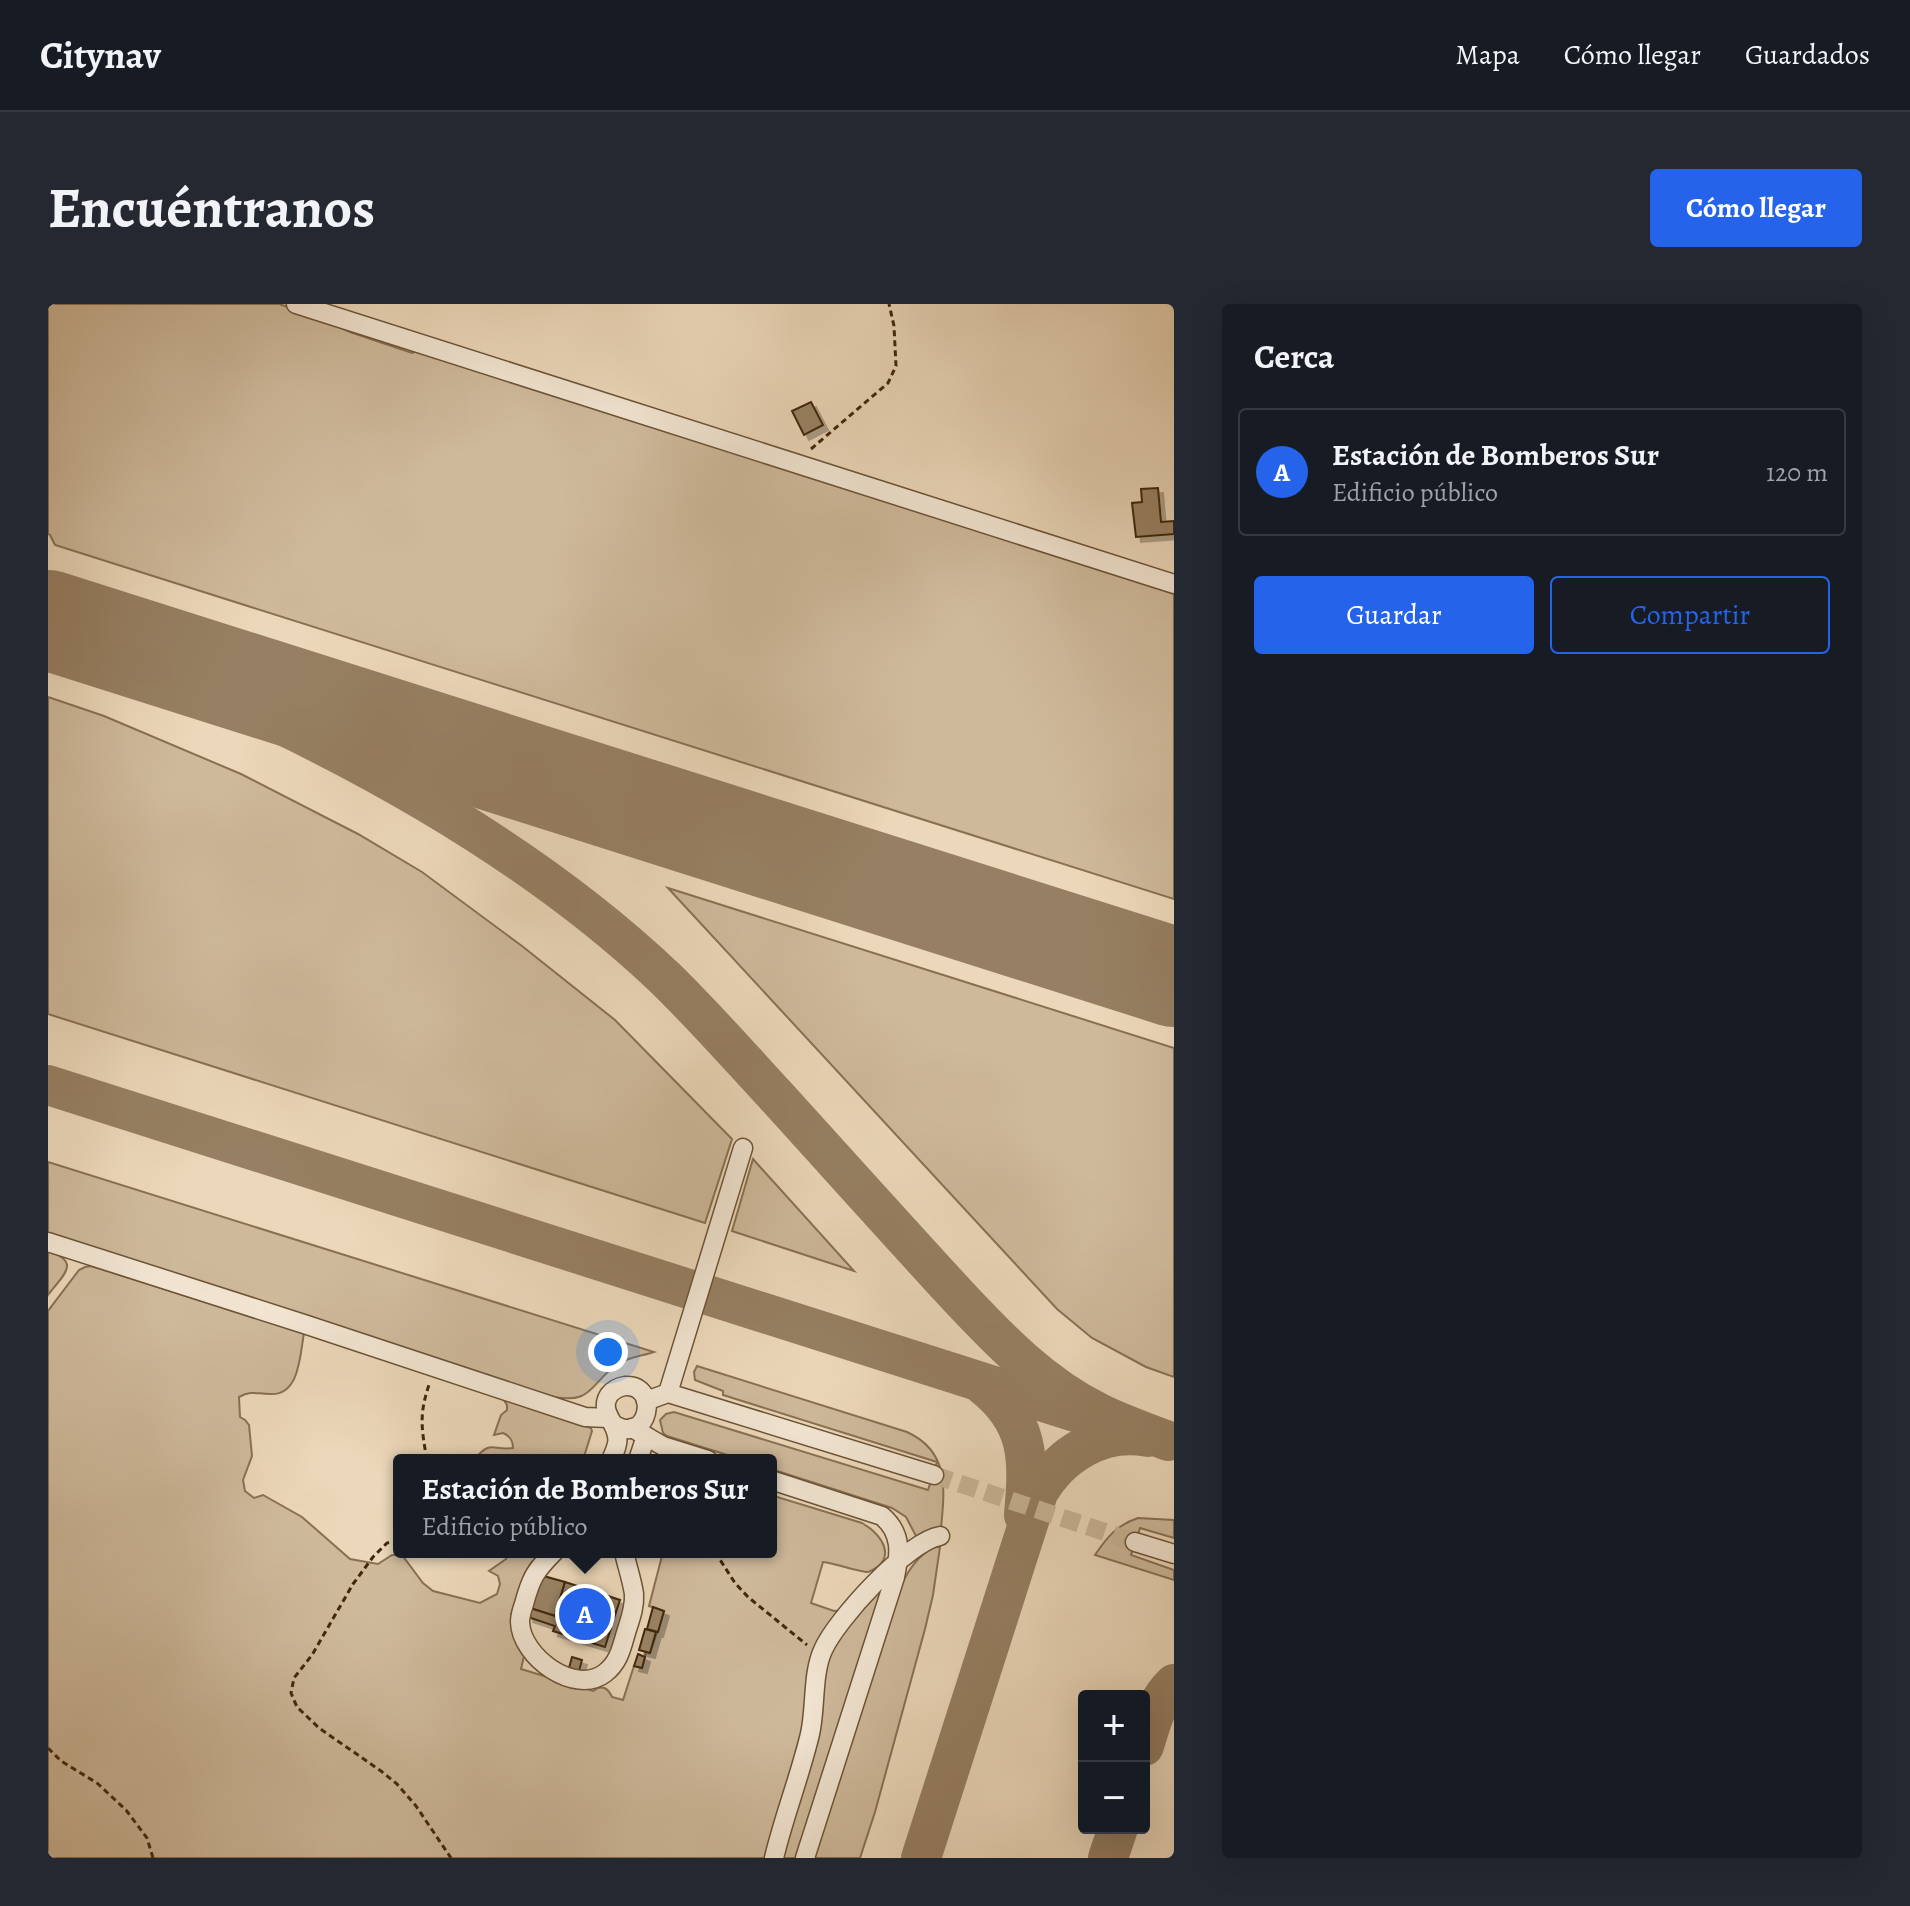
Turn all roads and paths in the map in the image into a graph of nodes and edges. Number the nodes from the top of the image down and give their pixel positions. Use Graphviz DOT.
graph roads {
  1 [pos="296,304"];
  2 [pos="889,304"];
  3 [pos="811,449"];
  4 [pos="1174,584"];
  5 [pos="743,1148"];
  6 [pos="48,1242"];
  7 [pos="435,1367"];
  8 [pos="668,1393"];
  9 [pos="646,1401"];
  10 [pos="610,1421"];
  11 [pos="639,1432"];
  12 [pos="426,1454"];
  13 [pos="613,1454"];
  14 [pos="638,1454"];
  15 [pos="689,1454"];
  16 [pos="934,1475"];
  17 [pos="777,1482"];
  18 [pos="940,1536"];
  19 [pos="393,1542"];
  20 [pos="1135,1542"];
  21 [pos="1174,1554"];
  22 [pos="548,1558"];
  23 [pos="625,1558"];
  24 [pos="719,1558"];
  25 [pos="898,1562"];
  26 [pos="818,1670"];
  27 [pos="48,1748"];
  28 [pos="153,1858"];
  29 [pos="451,1858"];
  30 [pos="774,1858"];
  31 [pos="805,1858"];
  1 -- 4 [label="lane"];
  2 -- 3 [label="path"];
  5 -- 8 [label="lane"];
  6 -- 7 [label="lane"];
  7 -- 10 [label="lane"];
  7 -- 12 [label="path"];
  8 -- 9 [label="lane"];
  8 -- 16 [label="lane"];
  9 -- 10 [label="lane"];
  9 -- 11 [label="lane"];
  10 -- 11 [label="lane"];
  10 -- 13 [label="lane"];
  11 -- 14 [label="lane"];
  11 -- 15 [label="lane"];
  17 -- 25 [label="lane"];
  18 -- 25 [label="lane"];
  19 -- 29 [label="path"];
  20 -- 21 [label="lane"];
  22 -- 23 [label="lane"];
  24 -- 26 [label="path"];
  25 -- 26 [label="lane"];
  25 -- 31 [label="lane"];
  26 -- 30 [label="lane"];
  27 -- 28 [label="path"];
}
